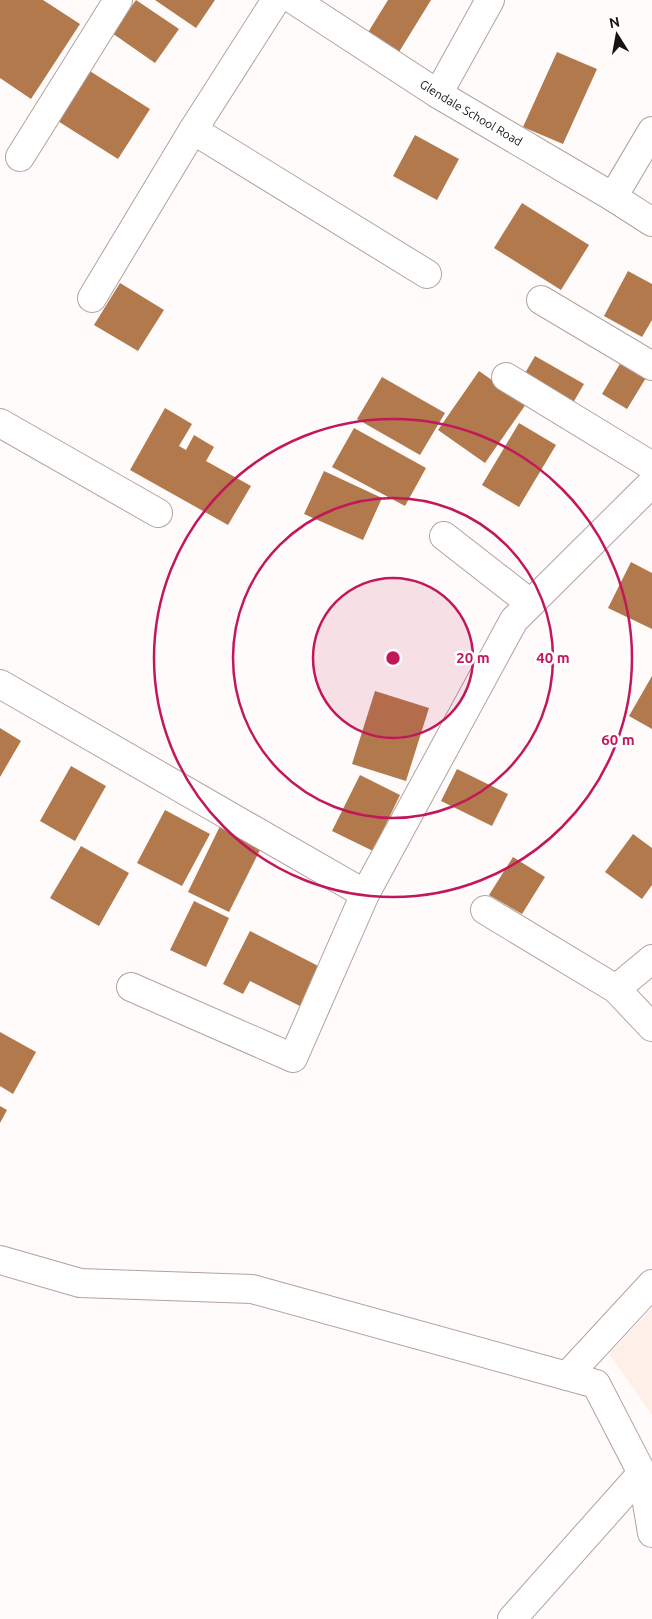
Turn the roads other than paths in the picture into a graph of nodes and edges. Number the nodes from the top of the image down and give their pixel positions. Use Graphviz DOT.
graph roads {
  1 [pos="118,0"];
  2 [pos="276,0"];
  3 [pos="294,0"];
  4 [pos="490,0"];
  5 [pos="438,94"];
  6 [pos="193,130"];
  7 [pos="652,131"];
  8 [pos="20,157"];
  9 [pos="613,197"];
  10 [pos="652,222"];
  11 [pos="428,274"];
  12 [pos="92,298"];
  13 [pos="541,300"];
  14 [pos="652,366"];
  15 [pos="506,377"];
  16 [pos="0,424"];
  17 [pos="652,466"];
  18 [pos="652,483"];
  19 [pos="158,513"];
  20 [pos="444,536"];
  21 [pos="530,604"];
  22 [pos="0,684"];
  23 [pos="365,894"];
  24 [pos="485,910"];
  25 [pos="652,959"];
  26 [pos="132,987"];
  27 [pos="616,989"];
  28 [pos="652,1026"];
  29 [pos="0,1260"];
  30 [pos="652,1284"];
  31 [pos="567,1376"];
  32 [pos="642,1473"];
  33 [pos="652,1533"];
  34 [pos="512,1619"];
  1 -- 8 [label="street"];
  2 -- 6 [label="street"];
  3 -- 5 [label="street, Glendale School Road"];
  4 -- 5 [label="street"];
  5 -- 9 [label="street, Glendale School Road"];
  6 -- 11 [label="street"];
  6 -- 12 [label="street"];
  7 -- 9 [label="street"];
  9 -- 10 [label="street, Glendale School Road"];
  13 -- 14 [label="street"];
  15 -- 17 [label="street"];
  16 -- 19 [label="street"];
  18 -- 21 [label="street"];
  20 -- 21 [label="street"];
  21 -- 23 [label="street"];
  22 -- 23 [label="street"];
  23 -- 26 [label="street"];
  24 -- 27 [label="street"];
  25 -- 27 [label="street"];
  27 -- 28 [label="street"];
  29 -- 31 [label="street"];
  30 -- 31 [label="street"];
  31 -- 32 [label="street"];
  32 -- 33 [label="street"];
  32 -- 34 [label="street"];
}
